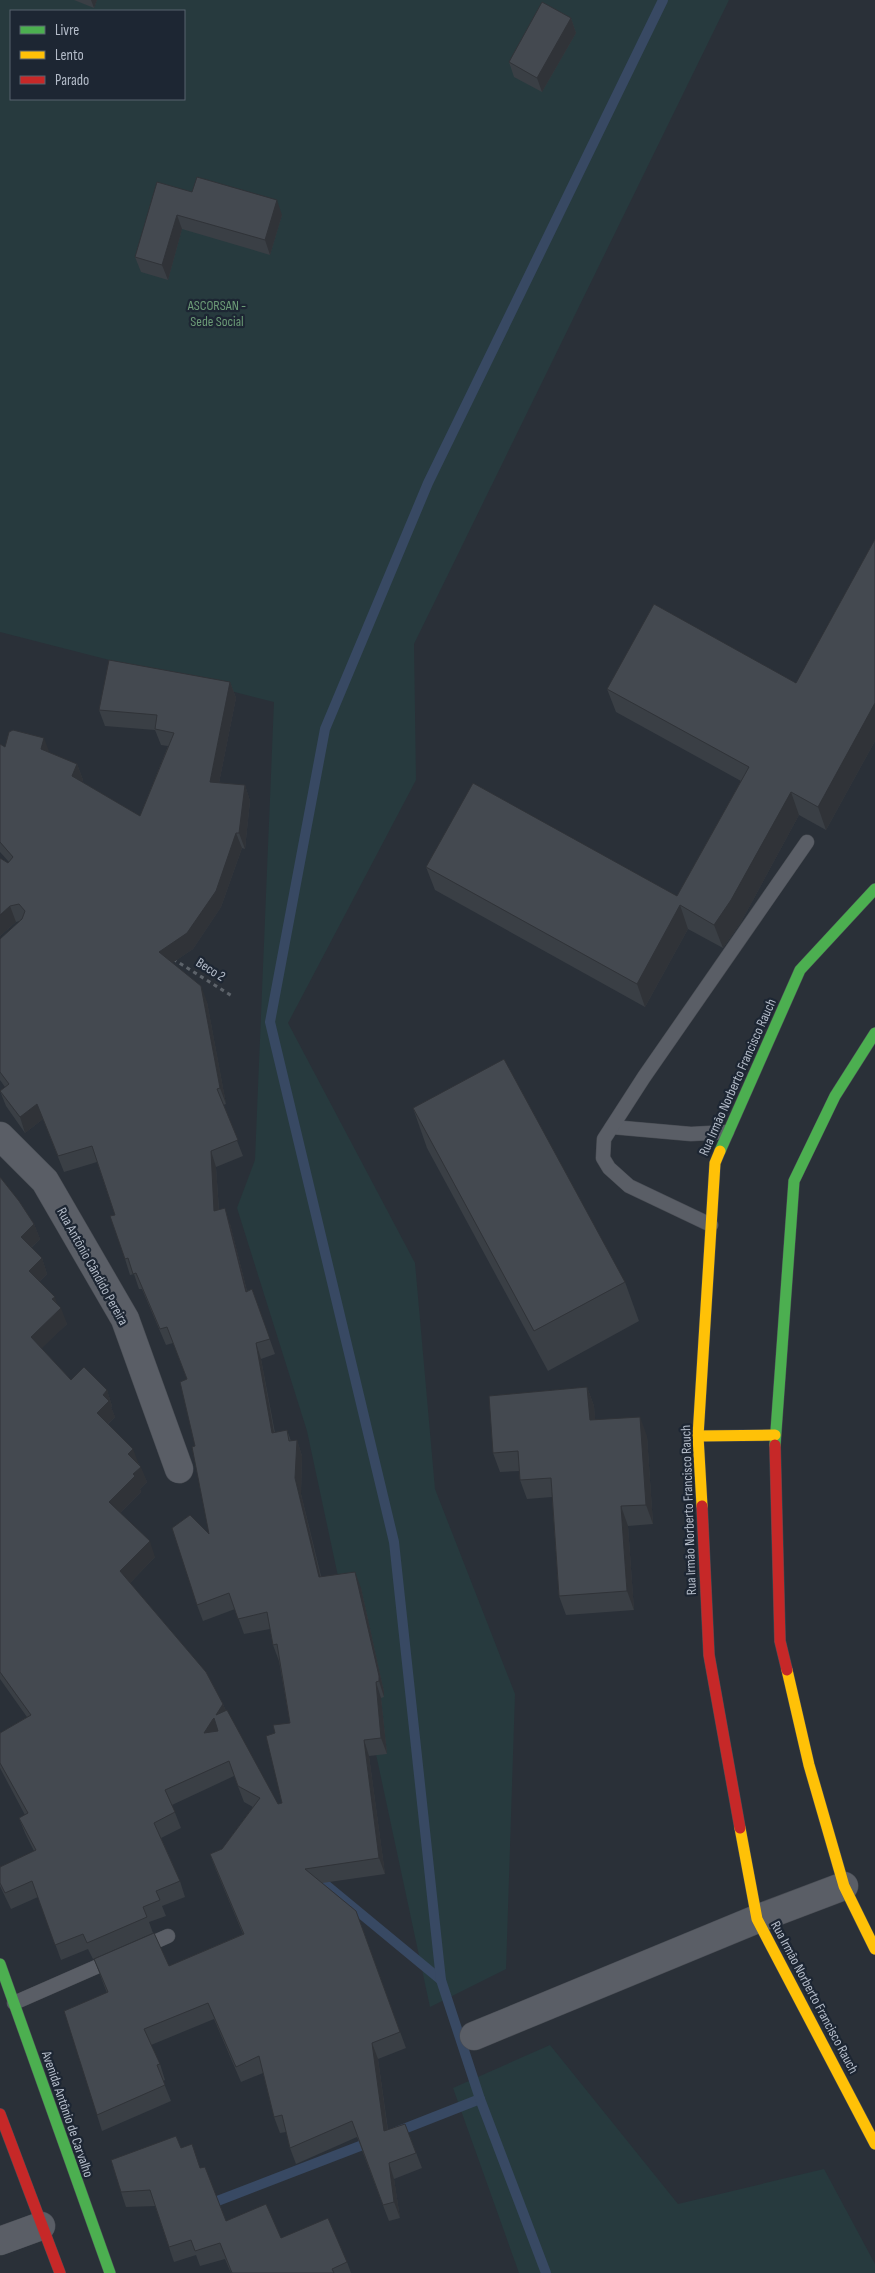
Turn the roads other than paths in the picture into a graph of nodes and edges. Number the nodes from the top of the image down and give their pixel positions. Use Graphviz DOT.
graph roads {
  1 [pos="807,842"];
  2 [pos="875,889"];
  3 [pos="875,1033"];
  4 [pos="612,1127"];
  5 [pos="727,1132"];
  6 [pos="0,1136"];
  7 [pos="711,1225"];
  8 [pos="775,1434"];
  9 [pos="698,1436"];
  10 [pos="179,1469"];
  11 [pos="844,1886"];
  12 [pos="757,1919"];
  13 [pos="168,1936"];
  14 [pos="875,1949"];
  15 [pos="0,1964"];
  16 [pos="14,2003"];
  17 [pos="474,2036"];
  18 [pos="0,2114"];
  19 [pos="875,2144"];
  20 [pos="41,2226"];
  21 [pos="0,2241"];
  22 [pos="60,2273"];
  23 [pos="110,2273"];
  1 -- 4 [label="lane"];
  2 -- 5 [label="street, Rua Irmão Norberto Francisco Rauch"];
  3 -- 8 [label="street"];
  4 -- 5 [label="lane"];
  4 -- 7 [label="lane"];
  5 -- 7 [label="street, Rua Irmão Norberto Francisco Rauch"];
  6 -- 10 [label="street, Rua Antônio Cândido Pereira"];
  7 -- 9 [label="street, Rua Irmão Norberto Francisco Rauch"];
  8 -- 9 [label="street"];
  8 -- 11 [label="street"];
  9 -- 12 [label="street, Rua Irmão Norberto Francisco Rauch"];
  11 -- 12 [label="street"];
  11 -- 14 [label="street"];
  12 -- 17 [label="street"];
  12 -- 19 [label="street, Rua Irmão Norberto Francisco Rauch"];
  13 -- 16 [label="lane"];
  15 -- 16 [label="street, Avenida Antônio de Carvalho"];
  16 -- 23 [label="street, Avenida Antônio de Carvalho"];
  18 -- 20 [label="street"];
  20 -- 21 [label="street"];
  20 -- 22 [label="street"];
}
